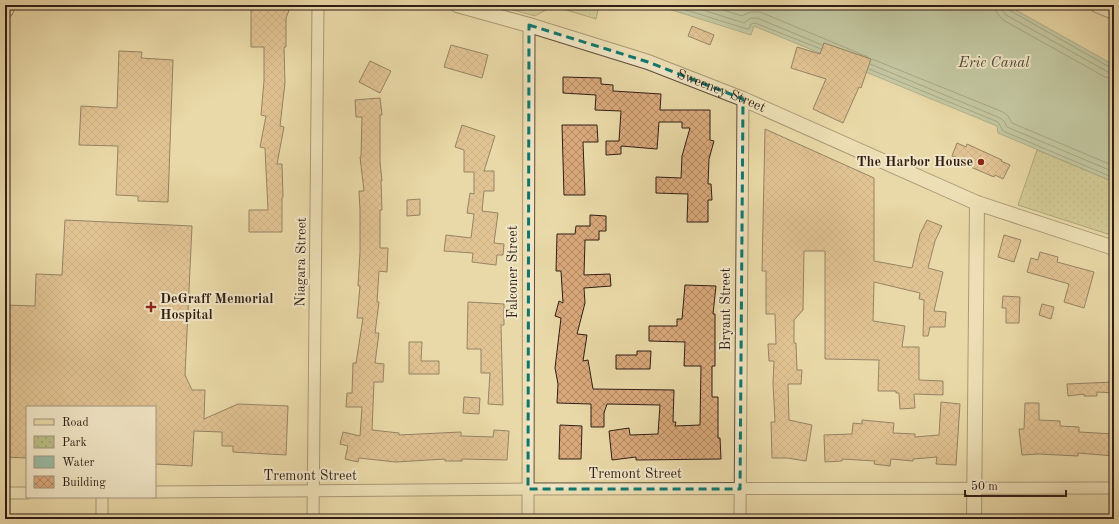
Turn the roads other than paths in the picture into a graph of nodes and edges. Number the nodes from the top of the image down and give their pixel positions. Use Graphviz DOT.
graph roads {
  1 [pos="6,5"];
  2 [pos="318,5"];
  3 [pos="457,5"];
  4 [pos="1097,5"];
  5 [pos="5,9"];
  6 [pos="1114,12"];
  7 [pos="529,25"];
  8 [pos="743,99"];
  9 [pos="977,203"];
  10 [pos="1114,248"];
  11 [pos="974,488"];
  12 [pos="1114,488"];
  13 [pos="528,489"];
  14 [pos="740,489"];
  15 [pos="156,492"];
  16 [pos="313,492"];
  17 [pos="5,493"];
  18 [pos="26,493"];
  19 [pos="102,498"];
  20 [pos="102,519"];
  21 [pos="313,519"];
  22 [pos="528,519"];
  23 [pos="740,519"];
  24 [pos="974,519"];
  1 -- 5 [label="main road"];
  2 -- 16 [label="street, Niagara Street"];
  3 -- 7 [label="street, Sweeney Street"];
  4 -- 6 [label="street"];
  7 -- 8 [label="street, Sweeney Street"];
  7 -- 13 [label="street, Falconer Street"];
  8 -- 9 [label="street, Sweeney Street"];
  8 -- 14 [label="street, Bryant Street"];
  9 -- 10 [label="street, Sweeney Street"];
  9 -- 11 [label="street"];
  11 -- 12 [label="street, Tremont Street"];
  11 -- 14 [label="street, Tremont Street"];
  11 -- 24 [label="street"];
  13 -- 14 [label="street, Tremont Street"];
  13 -- 16 [label="street, Tremont Street"];
  13 -- 22 [label="street, Falconer Street"];
  14 -- 23 [label="street, Bryant Street"];
  15 -- 16 [label="street, Tremont Street"];
  16 -- 21 [label="street, Niagara Street"];
  17 -- 18 [label="street"];
  19 -- 20 [label="street"];
}
